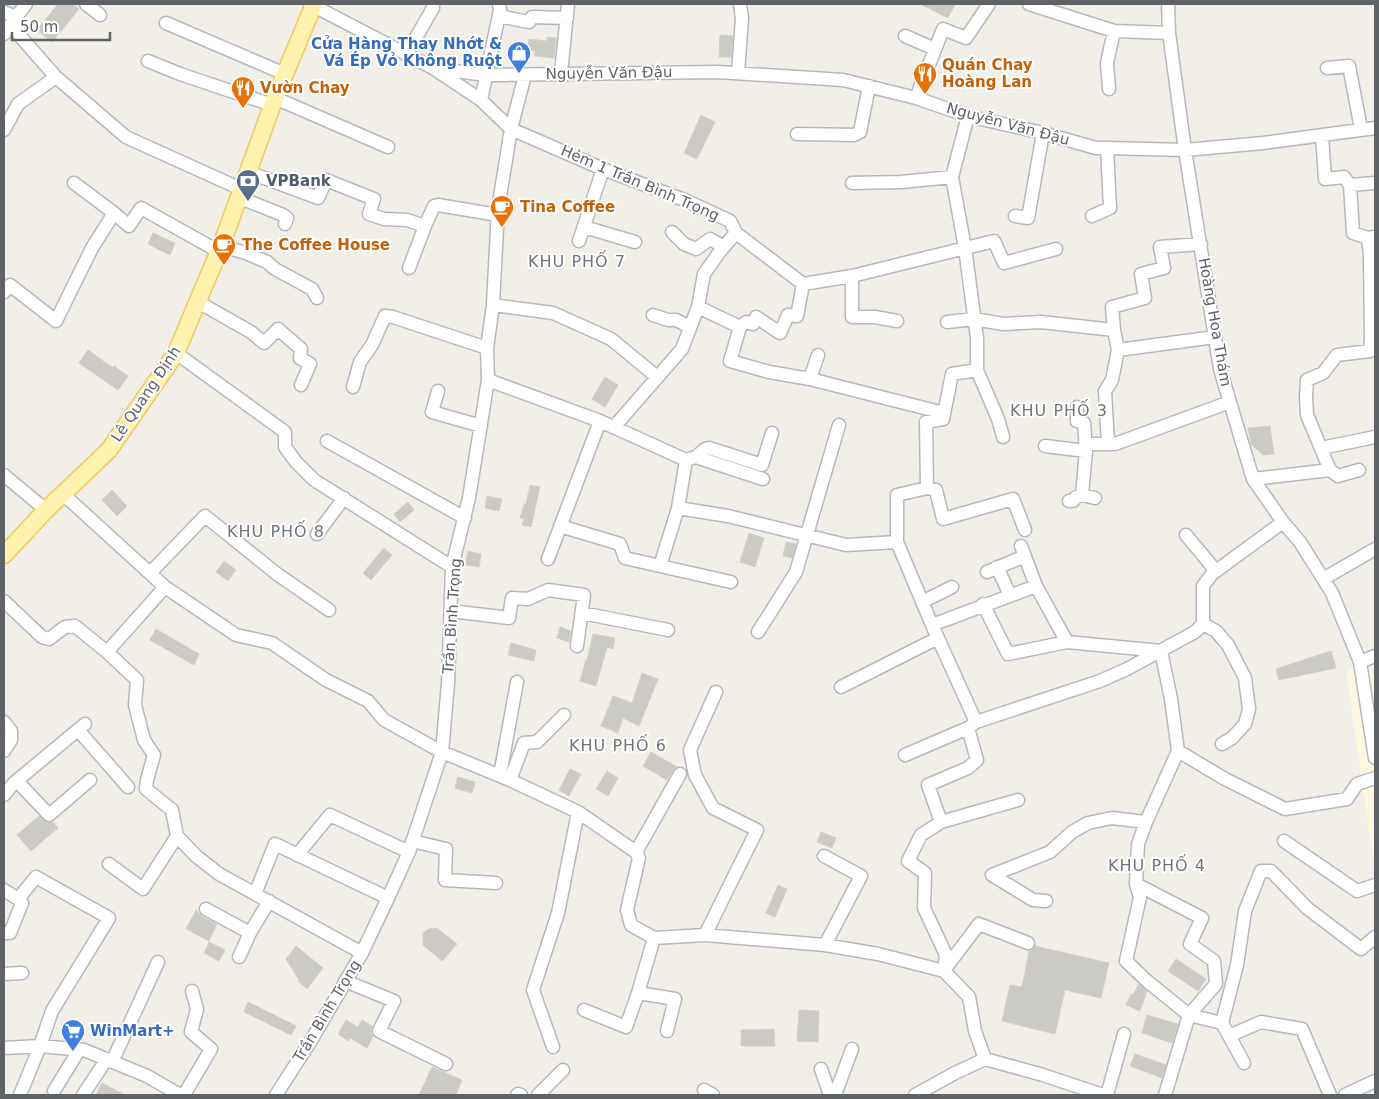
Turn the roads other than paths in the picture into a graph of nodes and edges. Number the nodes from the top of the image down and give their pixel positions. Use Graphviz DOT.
graph roads {
  1 [pos="26,4"];
  2 [pos="86,4"];
  3 [pos="313,4"];
  4 [pos="433,4"];
  5 [pos="568,4"];
  6 [pos="740,4"];
  7 [pos="989,4"];
  8 [pos="1029,4"];
  9 [pos="1168,4"];
  10 [pos="499,10"];
  11 [pos="4,12"];
  12 [pos="100,15"];
  13 [pos="16,17"];
  14 [pos="567,18"];
  15 [pos="166,22"];
  16 [pos="1114,31"];
  17 [pos="1169,33"];
  18 [pos="4,34"];
  19 [pos="904,36"];
  20 [pos="935,49"];
  21 [pos="406,55"];
  22 [pos="148,61"];
  23 [pos="433,68"];
  24 [pos="1327,68"];
  25 [pos="561,73"];
  26 [pos="738,73"];
  27 [pos="285,74"];
  28 [pos="525,74"];
  29 [pos="486,75"];
  30 [pos="56,77"];
  31 [pos="869,86"];
  32 [pos="1109,89"];
  33 [pos="916,98"];
  34 [pos="481,100"];
  35 [pos="273,102"];
  36 [pos="968,116"];
  37 [pos="1375,128"];
  38 [pos="511,129"];
  39 [pos="1361,129"];
  40 [pos="4,130"];
  41 [pos="1042,133"];
  42 [pos="797,134"];
  43 [pos="1322,135"];
  44 [pos="388,147"];
  45 [pos="1107,148"];
  46 [pos="1185,150"];
  47 [pos="603,169"];
  48 [pos="248,172"];
  49 [pos="952,177"];
  50 [pos="74,183"];
  51 [pos="852,183"];
  52 [pos="1375,183"];
  53 [pos="1350,185"];
  54 [pos="239,193"];
  55 [pos="114,213"];
  56 [pos="498,215"];
  57 [pos="1015,216"];
  58 [pos="1092,216"];
  59 [pos="285,224"];
  60 [pos="425,226"];
  61 [pos="584,227"];
  62 [pos="672,232"];
  63 [pos="736,233"];
  64 [pos="1372,237"];
  65 [pos="579,241"];
  66 [pos="635,242"];
  67 [pos="1201,244"];
  68 [pos="724,247"];
  69 [pos="966,248"];
  70 [pos="219,249"];
  71 [pos="1056,249"];
  72 [pos="409,268"];
  73 [pos="852,276"];
  74 [pos="803,284"];
  75 [pos="4,292"];
  76 [pos="317,298"];
  77 [pos="198,302"];
  78 [pos="492,306"];
  79 [pos="698,307"];
  80 [pos="653,315"];
  81 [pos="974,318"];
  82 [pos="897,321"];
  83 [pos="947,322"];
  84 [pos="690,327"];
  85 [pos="740,327"];
  86 [pos="1114,330"];
  87 [pos="1215,337"];
  88 [pos="1373,340"];
  89 [pos="487,348"];
  90 [pos="1118,350"];
  91 [pos="176,353"];
  92 [pos="818,355"];
  93 [pos="977,370"];
  94 [pos="657,377"];
  95 [pos="810,379"];
  96 [pos="488,380"];
  97 [pos="301,384"];
  98 [pos="353,388"];
  99 [pos="438,391"];
  100 [pos="1230,402"];
  101 [pos="1077,406"];
  102 [pos="944,413"];
  103 [pos="600,421"];
  104 [pos="839,424"];
  105 [pos="481,426"];
  106 [pos="614,427"];
  107 [pos="772,433"];
  108 [pos="1003,437"];
  109 [pos="1375,437"];
  110 [pos="327,441"];
  111 [pos="1108,444"];
  112 [pos="1045,446"];
  113 [pos="1086,448"];
  114 [pos="1321,448"];
  115 [pos="691,458"];
  116 [pos="1330,470"];
  117 [pos="1359,470"];
  118 [pos="4,474"];
  119 [pos="763,479"];
  120 [pos="1252,479"];
  121 [pos="927,488"];
  122 [pos="63,494"];
  123 [pos="344,498"];
  124 [pos="1069,501"];
  125 [pos="678,508"];
  126 [pos="46,510"];
  127 [pos="465,518"];
  128 [pos="1283,522"];
  129 [pos="560,526"];
  130 [pos="1025,530"];
  131 [pos="317,534"];
  132 [pos="806,535"];
  133 [pos="1186,535"];
  134 [pos="897,542"];
  135 [pos="1375,549"];
  136 [pos="4,555"];
  137 [pos="548,559"];
  138 [pos="660,566"];
  139 [pos="452,567"];
  140 [pos="1216,571"];
  141 [pos="151,572"];
  142 [pos="1323,580"];
  143 [pos="731,582"];
  144 [pos="1036,586"];
  145 [pos="165,587"];
  146 [pos="952,588"];
  147 [pos="1010,595"];
  148 [pos="4,601"];
  149 [pos="922,602"];
  150 [pos="983,604"];
  151 [pos="329,610"];
  152 [pos="451,611"];
  153 [pos="582,613"];
  154 [pos="1204,624"];
  155 [pos="932,625"];
  156 [pos="668,630"];
  157 [pos="758,632"];
  158 [pos="938,638"];
  159 [pos="1067,642"];
  160 [pos="577,646"];
  161 [pos="1161,651"];
  162 [pos="107,652"];
  163 [pos="1375,656"];
  164 [pos="1360,662"];
  165 [pos="517,682"];
  166 [pos="841,688"];
  167 [pos="716,692"];
  168 [pos="564,714"];
  169 [pos="4,722"];
  170 [pos="972,725"];
  171 [pos="1222,744"];
  172 [pos="1178,751"];
  173 [pos="4,752"];
  174 [pos="442,752"];
  175 [pos="905,755"];
  176 [pos="1375,758"];
  177 [pos="680,774"];
  178 [pos="505,777"];
  179 [pos="1375,778"];
  180 [pos="12,780"];
  181 [pos="90,780"];
  182 [pos="128,787"];
  183 [pos="4,795"];
  184 [pos="1018,800"];
  185 [pos="578,812"];
  186 [pos="941,822"];
  187 [pos="1146,822"];
  188 [pos="177,836"];
  189 [pos="1284,841"];
  190 [pos="411,846"];
  191 [pos="636,852"];
  192 [pos="297,855"];
  193 [pos="824,856"];
  194 [pos="108,864"];
  195 [pos="496,883"];
  196 [pos="1136,884"];
  197 [pos="1375,885"];
  198 [pos="4,890"];
  199 [pos="256,894"];
  200 [pos="388,898"];
  201 [pos="18,899"];
  202 [pos="268,901"];
  203 [pos="1046,901"];
  204 [pos="206,909"];
  205 [pos="4,933"];
  206 [pos="250,933"];
  207 [pos="705,935"];
  208 [pos="1375,937"];
  209 [pos="654,938"];
  210 [pos="1028,943"];
  211 [pos="825,945"];
  212 [pos="362,953"];
  213 [pos="240,957"];
  214 [pos="158,962"];
  215 [pos="944,971"];
  216 [pos="22,973"];
  217 [pos="4,974"];
  218 [pos="345,981"];
  219 [pos="192,992"];
  220 [pos="638,993"];
  221 [pos="584,1010"];
  222 [pos="1189,1015"];
  223 [pos="1222,1023"];
  224 [pos="667,1032"];
  225 [pos="1124,1034"];
  226 [pos="1229,1036"];
  227 [pos="40,1046"];
  228 [pos="4,1048"];
  229 [pos="553,1048"];
  230 [pos="852,1048"];
  231 [pos="79,1050"];
  232 [pos="985,1059"];
  233 [pos="109,1061"];
  234 [pos="1244,1063"];
  235 [pos="446,1064"];
  236 [pos="821,1069"];
  237 [pos="563,1070"];
  238 [pos="1375,1081"];
  239 [pos="54,1091"];
  240 [pos="20,1095"];
  241 [pos="82,1095"];
  242 [pos="182,1095"];
  243 [pos="276,1095"];
  244 [pos="517,1095"];
  245 [pos="521,1095"];
  246 [pos="538,1095"];
  247 [pos="830,1095"];
  248 [pos="835,1095"];
  249 [pos="915,1095"];
  250 [pos="1102,1095"];
  251 [pos="1107,1095"];
  252 [pos="1165,1095"];
  253 [pos="1330,1095"];
  254 [pos="1345,1095"];
  1 -- 13 [label="street"];
  2 -- 12 [label="street"];
  3 -- 21 [label="street, Nguyễn Văn Đậu"];
  3 -- 27 [label="main road, Lê Quang Định"];
  4 -- 21 [label="street"];
  5 -- 14 [label="street"];
  6 -- 26 [label="street"];
  7 -- 20 [label="street"];
  8 -- 16 [label="street"];
  9 -- 17 [label="street, Hoàng Hoa Thám"];
  10 -- 14 [label="street"];
  10 -- 29 [label="street"];
  11 -- 13 [label="street"];
  13 -- 18 [label="street"];
  13 -- 30 [label="street"];
  14 -- 25 [label="street"];
  15 -- 27 [label="street"];
  16 -- 17 [label="street"];
  16 -- 32 [label="street"];
  17 -- 46 [label="street, Hoàng Hoa Thám"];
  19 -- 20 [label="street"];
  20 -- 33 [label="street"];
  21 -- 23 [label="street, Nguyễn Văn Đậu"];
  22 -- 35 [label="street"];
  23 -- 29 [label="street, Nguyễn Văn Đậu"];
  23 -- 34 [label="street, Nguyễn Văn Đậu"];
  24 -- 39 [label="street"];
  25 -- 26 [label="street, Nguyễn Văn Đậu"];
  25 -- 28 [label="street, Nguyễn Văn Đậu"];
  26 -- 31 [label="street, Nguyễn Văn Đậu"];
  27 -- 35 [label="main road, Lê Quang Định"];
  28 -- 29 [label="street, Nguyễn Văn Đậu"];
  28 -- 38 [label="street, Trần Bình Trọng"];
  29 -- 34 [label="street"];
  30 -- 40 [label="street"];
  30 -- 54 [label="street"];
  31 -- 33 [label="street, Nguyễn Văn Đậu"];
  31 -- 42 [label="street"];
  33 -- 36 [label="street, Nguyễn Văn Đậu"];
  34 -- 38 [label="street, Nguyễn Văn Đậu"];
  35 -- 44 [label="street"];
  35 -- 48 [label="main road, Lê Quang Định"];
  36 -- 41 [label="street, Nguyễn Văn Đậu"];
  36 -- 49 [label="street"];
  37 -- 39 [label="street, Nguyễn Văn Đậu"];
  38 -- 47 [label="street, Hẻm 1 Trần Bình Trọng"];
  38 -- 56 [label="street, Trần Bình Trọng"];
  39 -- 43 [label="street, Nguyễn Văn Đậu"];
  41 -- 45 [label="street, Nguyễn Văn Đậu"];
  41 -- 57 [label="street"];
  43 -- 46 [label="street, Nguyễn Văn Đậu"];
  43 -- 53 [label="street"];
  45 -- 46 [label="street, Nguyễn Văn Đậu"];
  45 -- 58 [label="street"];
  46 -- 67 [label="street, Hoàng Hoa Thám"];
  47 -- 61 [label="street"];
  47 -- 63 [label="street, Hẻm 1 Trần Bình Trọng"];
  48 -- 54 [label="main road, Lê Quang Định"];
  48 -- 60 [label="street"];
  49 -- 51 [label="street"];
  49 -- 69 [label="street"];
  50 -- 55 [label="street"];
  52 -- 53 [label="street"];
  53 -- 64 [label="street"];
  54 -- 59 [label="street"];
  54 -- 70 [label="main road, Lê Quang Định"];
  55 -- 70 [label="street"];
  55 -- 75 [label="street"];
  56 -- 60 [label="street"];
  56 -- 78 [label="street, Trần Bình Trọng"];
  60 -- 72 [label="street"];
  61 -- 65 [label="street"];
  61 -- 66 [label="street"];
  62 -- 68 [label="street"];
  63 -- 68 [label="street"];
  63 -- 74 [label="street, Hẻm 1 Trần Bình Trọng"];
  64 -- 88 [label="street"];
  67 -- 86 [label="street"];
  67 -- 87 [label="street, Hoàng Hoa Thám"];
  68 -- 79 [label="street"];
  69 -- 71 [label="street"];
  69 -- 73 [label="street"];
  69 -- 81 [label="street"];
  70 -- 76 [label="street"];
  70 -- 77 [label="main road, Lê Quang Định"];
  73 -- 74 [label="street"];
  73 -- 82 [label="street"];
  74 -- 85 [label="street"];
  77 -- 91 [label="main road, Lê Quang Định"];
  77 -- 97 [label="street"];
  78 -- 89 [label="street, Trần Bình Trọng"];
  78 -- 94 [label="street"];
  79 -- 84 [label="street"];
  79 -- 85 [label="street"];
  80 -- 84 [label="street"];
  81 -- 83 [label="street"];
  81 -- 86 [label="street"];
  81 -- 93 [label="street"];
  84 -- 94 [label="street"];
  85 -- 95 [label="street"];
  86 -- 90 [label="street"];
  87 -- 90 [label="street"];
  87 -- 100 [label="street, Hoàng Hoa Thám"];
  88 -- 114 [label="street"];
  89 -- 96 [label="street, Trần Bình Trọng"];
  89 -- 98 [label="street"];
  90 -- 111 [label="street"];
  91 -- 122 [label="main road, Lê Quang Định"];
  91 -- 123 [label="street"];
  92 -- 95 [label="street"];
  93 -- 102 [label="street"];
  93 -- 108 [label="street"];
  94 -- 106 [label="street"];
  95 -- 102 [label="street"];
  96 -- 103 [label="street"];
  96 -- 105 [label="street, Trần Bình Trọng"];
  99 -- 105 [label="street"];
  100 -- 111 [label="street"];
  100 -- 120 [label="street, Hoàng Hoa Thám"];
  101 -- 113 [label="street"];
  102 -- 121 [label="street"];
  103 -- 106 [label="street"];
  103 -- 129 [label="street"];
  104 -- 132 [label="street"];
  105 -- 127 [label="street, Trần Bình Trọng"];
  106 -- 115 [label="street"];
  107 -- 115 [label="street"];
  109 -- 114 [label="street"];
  110 -- 127 [label="street"];
  111 -- 113 [label="street"];
  112 -- 113 [label="street"];
  113 -- 124 [label="street"];
  114 -- 116 [label="street"];
  115 -- 119 [label="street"];
  115 -- 125 [label="street"];
  116 -- 117 [label="street"];
  116 -- 120 [label="street"];
  118 -- 126 [label="street"];
  120 -- 128 [label="street, Hoàng Hoa Thám"];
  121 -- 130 [label="street"];
  121 -- 134 [label="street"];
  122 -- 126 [label="main road, Lê Quang Định"];
  122 -- 141 [label="street"];
  123 -- 131 [label="street"];
  123 -- 139 [label="street"];
  125 -- 132 [label="street"];
  125 -- 138 [label="street"];
  126 -- 136 [label="main road, Lê Quang Định"];
  127 -- 139 [label="street, Trần Bình Trọng"];
  128 -- 140 [label="street"];
  128 -- 142 [label="street, Hoàng Hoa Thám"];
  129 -- 137 [label="street"];
  129 -- 138 [label="street"];
  132 -- 134 [label="street"];
  132 -- 157 [label="street"];
  133 -- 140 [label="street"];
  134 -- 149 [label="street"];
  135 -- 142 [label="street"];
  138 -- 143 [label="street"];
  139 -- 152 [label="street, Trần Bình Trọng"];
  140 -- 154 [label="street"];
  141 -- 145 [label="street"];
  141 -- 151 [label="street"];
  142 -- 164 [label="street, Hoàng Hoa Thám"];
  144 -- 147 [label="street"];
  144 -- 147 [label="street"];
  144 -- 159 [label="street"];
  145 -- 162 [label="street"];
  145 -- 174 [label="street"];
  146 -- 149 [label="street"];
  147 -- 150 [label="street"];
  148 -- 162 [label="street"];
  149 -- 155 [label="street"];
  150 -- 155 [label="street"];
  150 -- 159 [label="street"];
  152 -- 153 [label="street"];
  152 -- 174 [label="street, Trần Bình Trọng"];
  153 -- 156 [label="street"];
  153 -- 160 [label="street"];
  154 -- 161 [label="street"];
  154 -- 171 [label="street"];
  155 -- 158 [label="street"];
  158 -- 166 [label="street"];
  158 -- 170 [label="street"];
  159 -- 161 [label="street"];
  161 -- 170 [label="street"];
  161 -- 172 [label="street"];
  162 -- 188 [label="street"];
  163 -- 164 [label="street"];
  164 -- 176 [label="street, Hoàng Hoa Thám"];
  165 -- 178 [label="street"];
  167 -- 207 [label="street"];
  168 -- 178 [label="street"];
  169 -- 173 [label="street"];
  170 -- 175 [label="street"];
  170 -- 186 [label="street"];
  172 -- 179 [label="street"];
  172 -- 187 [label="street"];
  174 -- 178 [label="street"];
  174 -- 190 [label="street, Trần Bình Trọng"];
  177 -- 191 [label="street"];
  178 -- 185 [label="street"];
  180 -- 181 [label="street"];
  180 -- 182 [label="street"];
  180 -- 183 [label="street"];
  184 -- 186 [label="street"];
  185 -- 191 [label="street"];
  185 -- 229 [label="street"];
  186 -- 215 [label="street"];
  187 -- 196 [label="street"];
  187 -- 203 [label="street"];
  188 -- 194 [label="street"];
  188 -- 199 [label="street"];
  189 -- 197 [label="street"];
  190 -- 192 [label="street"];
  190 -- 195 [label="street"];
  190 -- 200 [label="street, Trần Bình Trọng"];
  191 -- 209 [label="street"];
  192 -- 199 [label="street"];
  192 -- 200 [label="street"];
  193 -- 211 [label="street"];
  196 -- 222 [label="street"];
  196 -- 222 [label="street"];
  198 -- 201 [label="street"];
  199 -- 202 [label="street"];
  200 -- 212 [label="street, Trần Bình Trọng"];
  201 -- 205 [label="street"];
  201 -- 227 [label="street"];
  202 -- 206 [label="street"];
  202 -- 212 [label="street"];
  204 -- 206 [label="street"];
  206 -- 213 [label="street"];
  207 -- 209 [label="street"];
  207 -- 211 [label="street"];
  208 -- 223 [label="street"];
  209 -- 220 [label="street"];
  210 -- 215 [label="street"];
  211 -- 215 [label="street"];
  212 -- 218 [label="street, Trần Bình Trọng"];
  214 -- 233 [label="street"];
  215 -- 232 [label="street"];
  216 -- 217 [label="street"];
  218 -- 235 [label="street"];
  218 -- 243 [label="street, Trần Bình Trọng"];
  219 -- 242 [label="street"];
  220 -- 221 [label="street"];
  220 -- 224 [label="street"];
  222 -- 223 [label="street"];
  222 -- 252 [label="street"];
  223 -- 226 [label="street"];
  225 -- 251 [label="street"];
  226 -- 234 [label="street"];
  226 -- 253 [label="street"];
  227 -- 228 [label="street"];
  227 -- 231 [label="street"];
  227 -- 240 [label="street"];
  230 -- 248 [label="street"];
  231 -- 233 [label="street"];
  231 -- 239 [label="street"];
  232 -- 249 [label="street"];
  232 -- 250 [label="street"];
  233 -- 241 [label="street"];
  233 -- 242 [label="street"];
  236 -- 247 [label="street"];
  237 -- 246 [label="street"];
  238 -- 254 [label="street"];
  244 -- 245 [label="street"];
}
